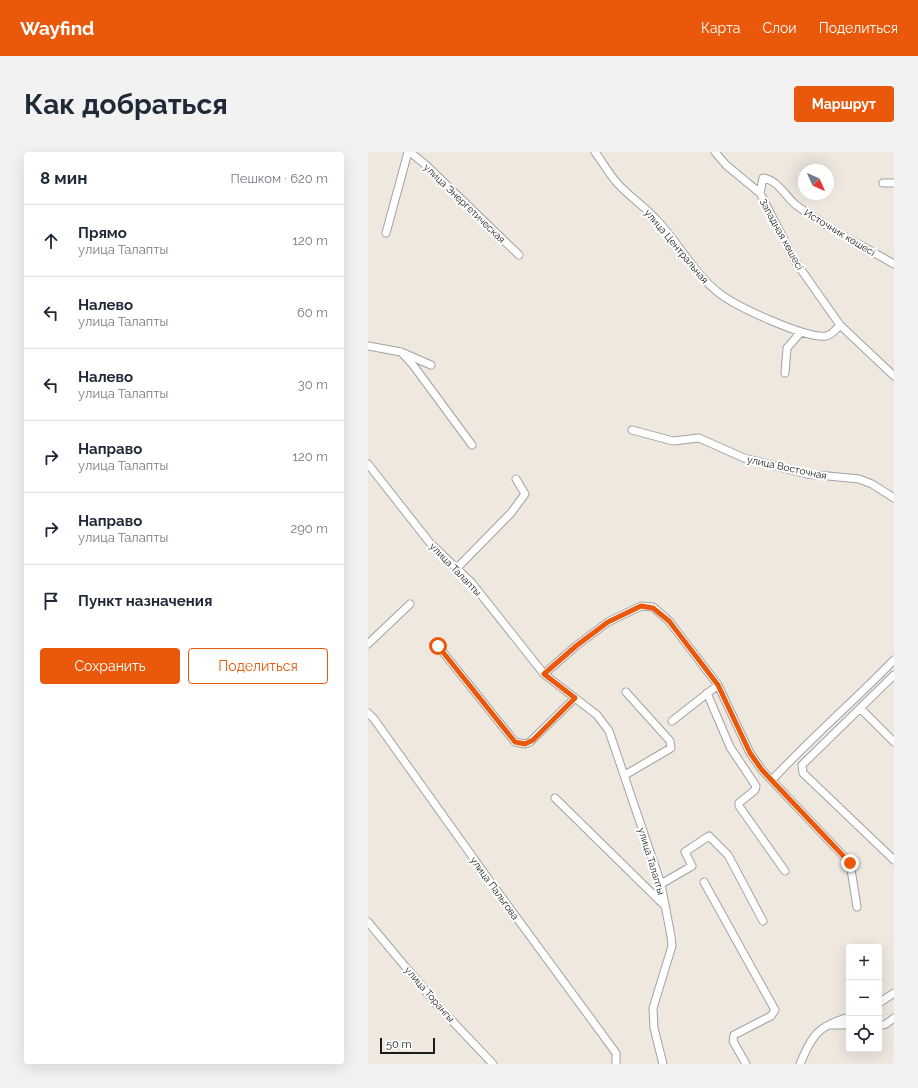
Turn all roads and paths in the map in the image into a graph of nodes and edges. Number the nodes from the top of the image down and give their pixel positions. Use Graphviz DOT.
graph roads {
  1 [pos="409,152"];
  2 [pos="595,152"];
  3 [pos="715,152"];
  4 [pos="883,183"];
  5 [pos="894,183"];
  6 [pos="760,194"];
  7 [pos="386,233"];
  8 [pos="519,255"];
  9 [pos="894,264"];
  10 [pos="840,325"];
  11 [pos="801,332"];
  12 [pos="368,346"];
  13 [pos="401,352"];
  14 [pos="431,365"];
  15 [pos="785,373"];
  16 [pos="894,376"];
  17 [pos="632,430"];
  18 [pos="472,445"];
  19 [pos="368,464"];
  20 [pos="516,479"];
  21 [pos="894,498"];
  22 [pos="457,568"];
  23 [pos="410,604"];
  24 [pos="368,644"];
  25 [pos="438,646"];
  26 [pos="894,660"];
  27 [pos="544,674"];
  28 [pos="894,675"];
  29 [pos="718,685"];
  30 [pos="626,692"];
  31 [pos="708,693"];
  32 [pos="575,698"];
  33 [pos="860,708"];
  34 [pos="368,713"];
  35 [pos="672,721"];
  36 [pos="894,742"];
  37 [pos="625,775"];
  38 [pos="772,780"];
  39 [pos="555,798"];
  40 [pos="894,860"];
  41 [pos="785,871"];
  42 [pos="704,882"];
  43 [pos="661,884"];
  44 [pos="665,907"];
  45 [pos="856,907"];
  46 [pos="763,921"];
  47 [pos="368,922"];
  48 [pos="894,993"];
  49 [pos="882,1001"];
  50 [pos="846,1018"];
  51 [pos="894,1018"];
  52 [pos="826,1025"];
  53 [pos="846,1025"];
  54 [pos="882,1025"];
  55 [pos="494,1064"];
  56 [pos="616,1064"];
  57 [pos="663,1064"];
  58 [pos="746,1064"];
  59 [pos="800,1064"];
  1 -- 7 [label="street"];
  1 -- 8 [label="street, улица Энергетическая"];
  2 -- 11 [label="street, улица Центральная"];
  3 -- 6 [label="street, Западная көшесі"];
  4 -- 5 [label="street"];
  6 -- 9 [label="street, Источник көшесі"];
  6 -- 10 [label="street, Западная көшесі"];
  10 -- 11 [label="street, улица Центральная"];
  10 -- 16 [label="street, Западная көшесі"];
  11 -- 15 [label="street"];
  12 -- 13 [label="street"];
  13 -- 14 [label="street"];
  13 -- 18 [label="street"];
  17 -- 21 [label="street, улица Восточная"];
  19 -- 22 [label="street, улица Талапты"];
  20 -- 22 [label="street"];
  22 -- 27 [label="street, улица Талапты"];
  23 -- 24 [label="street"];
  25 -- 32 [label="street"];
  26 -- 38 [label="street"];
  27 -- 29 [label="street"];
  27 -- 32 [label="street, улица Талапты"];
  28 -- 33 [label="street"];
  29 -- 31 [label="street"];
  29 -- 38 [label="street"];
  30 -- 37 [label="street"];
  31 -- 35 [label="street"];
  31 -- 41 [label="street"];
  32 -- 37 [label="street, улица Талапты"];
  33 -- 36 [label="street"];
  33 -- 40 [label="street"];
  34 -- 56 [label="street, улица Пальгова"];
  37 -- 43 [label="street, улица Талапты"];
  38 -- 45 [label="street"];
  39 -- 44 [label="street"];
  42 -- 58 [label="street"];
  43 -- 44 [label="street, улица Талапты"];
  43 -- 46 [label="street"];
  44 -- 57 [label="street, улица Талапты"];
  47 -- 55 [label="street, улица Торангы"];
  48 -- 49 [label="street"];
  50 -- 52 [label="street"];
  51 -- 54 [label="street"];
  52 -- 53 [label="street"];
  52 -- 59 [label="street"];
}
